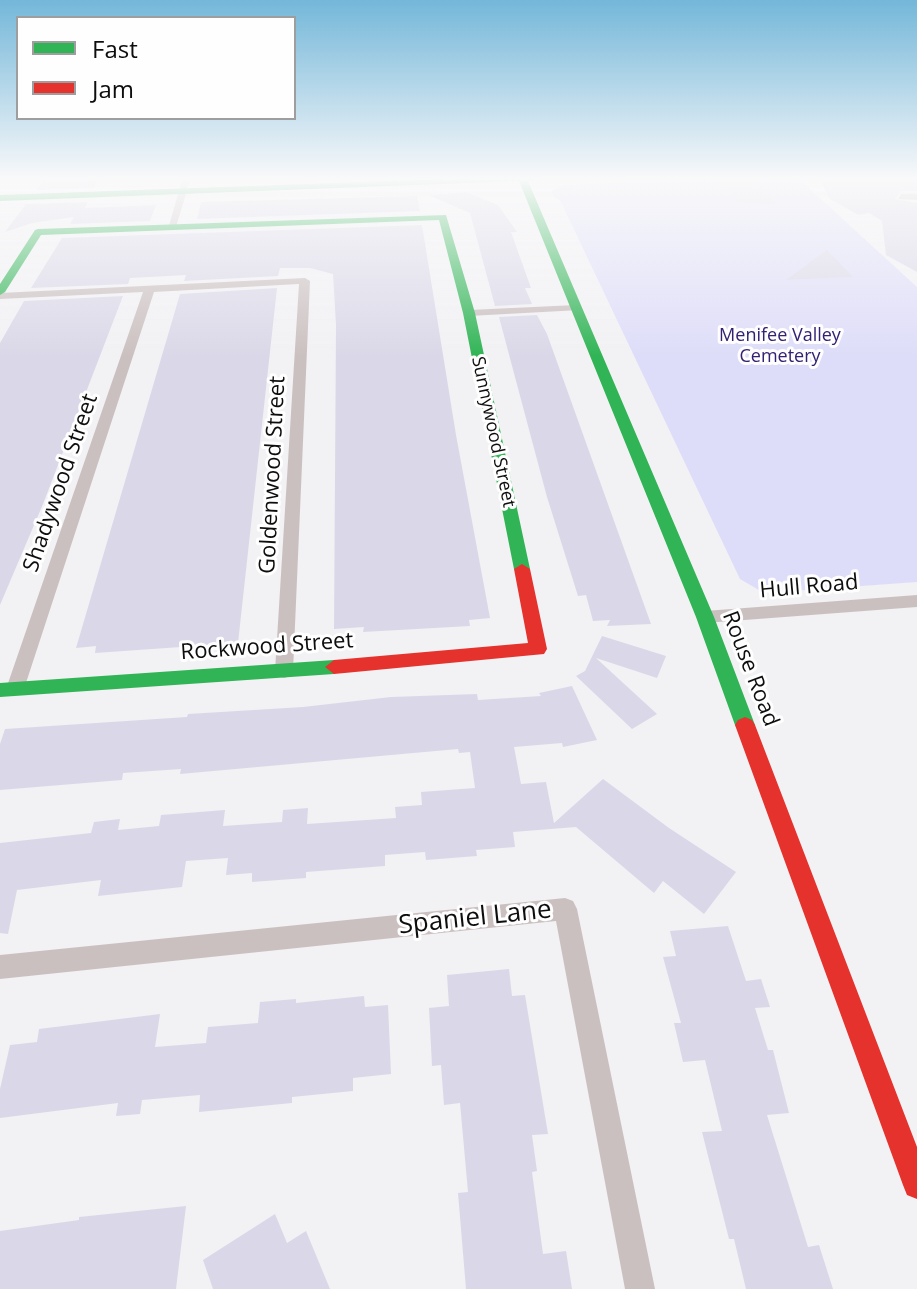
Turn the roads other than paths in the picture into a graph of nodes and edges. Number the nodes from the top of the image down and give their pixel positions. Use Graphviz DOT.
graph roads {
  1 [pos="35,237"];
  2 [pos="448,237"];
  3 [pos="547,237"];
  4 [pos="149,291"];
  5 [pos="0,294"];
  6 [pos="576,308"];
  7 [pos="469,313"];
  8 [pos="917,601"];
  9 [pos="705,617"];
  10 [pos="538,649"];
  11 [pos="284,671"];
  12 [pos="8,690"];
  13 [pos="0,967"];
  14 [pos="917,1185"];
  15 [pos="640,1289"];
  1 -- 5 [label="street"];
  2 -- 7 [label="street, Sunnywood Street"];
  3 -- 6 [label="street, Rouse Road"];
  4 -- 5 [label="street"];
  4 -- 11 [label="street, Goldenwood Street"];
  4 -- 12 [label="street, Shadywood Street"];
  6 -- 7 [label="street"];
  6 -- 9 [label="street, Rouse Road"];
  7 -- 10 [label="street, Sunnywood Street"];
  8 -- 9 [label="street, Hull Road"];
  9 -- 14 [label="street, Rouse Road"];
  10 -- 11 [label="street, Rockwood Street"];
  11 -- 12 [label="street, Rockwood Street"];
  13 -- 15 [label="street, Spaniel Lane"];
}
